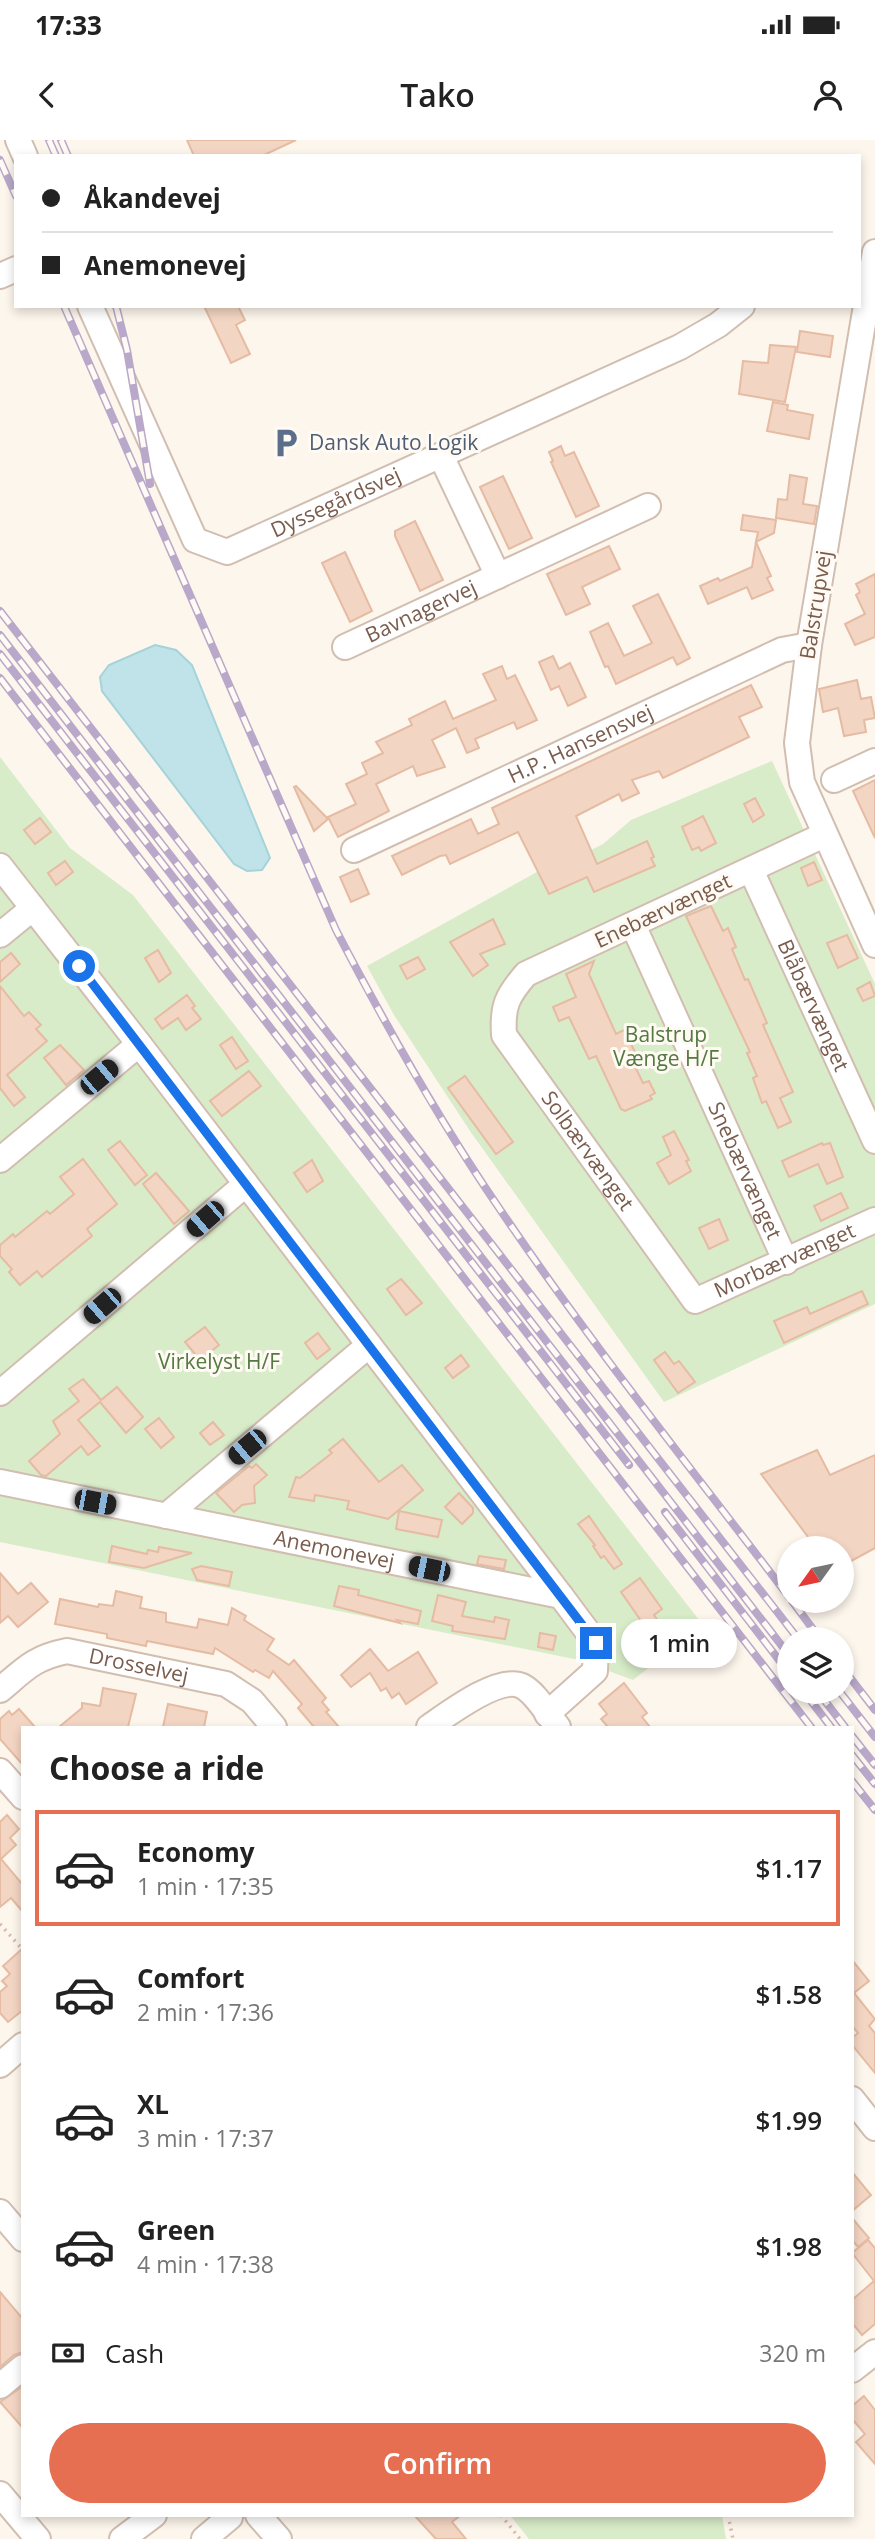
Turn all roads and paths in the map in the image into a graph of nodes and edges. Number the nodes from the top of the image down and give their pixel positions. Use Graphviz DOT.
graph roads {
  1 [pos="870,265"];
  2 [pos="91,308"];
  3 [pos="739,308"];
  4 [pos="441,456"];
  5 [pos="648,506"];
  6 [pos="498,576"];
  7 [pos="809,645"];
  8 [pos="345,647"];
  9 [pos="875,761"];
  10 [pos="834,780"];
  11 [pos="824,835"];
  12 [pos="354,850"];
  13 [pos="0,866"];
  14 [pos="751,870"];
  15 [pos="866,901"];
  16 [pos="33,908"];
  17 [pos="633,925"];
  18 [pos="0,936"];
  19 [pos="875,945"];
  20 [pos="508,994"];
  21 [pos="139,1044"];
  22 [pos="875,1141"];
  23 [pos="0,1160"];
  24 [pos="246,1184"];
  25 [pos="875,1220"];
  26 [pos="786,1262"];
  27 [pos="695,1301"];
  28 [pos="369,1345"];
  29 [pos="0,1393"];
  30 [pos="0,1482"];
  31 [pos="166,1516"];
  32 [pos="561,1596"];
  33 [pos="0,1690"];
  34 [pos="552,1720"];
  35 [pos="273,1726"];
  36 [pos="431,1726"];
  37 [pos="0,1771"];
  38 [pos="21,1795"];
  39 [pos="0,1924"];
  40 [pos="21,1948"];
  41 [pos="21,2047"];
  42 [pos="0,2065"];
  43 [pos="854,2103"];
  44 [pos="865,2126"];
  45 [pos="0,2212"];
  46 [pos="21,2237"];
  47 [pos="875,2352"];
  48 [pos="854,2368"];
  49 [pos="21,2369"];
  50 [pos="0,2386"];
  51 [pos="0,2494"];
  52 [pos="152,2517"];
  53 [pos="230,2517"];
  54 [pos="260,2517"];
  55 [pos="503,2517"];
  56 [pos="728,2517"];
  57 [pos="132,2536"];
  58 [pos="38,2539"];
  59 [pos="204,2539"];
  60 [pos="278,2539"];
  61 [pos="520,2539"];
  62 [pos="733,2539"];
  1 -- 7 [label="street, Balstrupvej"];
  2 -- 4 [label="street, Dyssegårdsvej"];
  3 -- 4 [label="street, Dyssegårdsvej"];
  4 -- 6 [label="street, Bavnagervej"];
  5 -- 6 [label="street, Bavnagervej"];
  6 -- 8 [label="street, Bavnagervej"];
  7 -- 11 [label="street, Balstrupvej"];
  7 -- 12 [label="street, H.P. Hansensvej"];
  9 -- 10 [label="street"];
  11 -- 14 [label="street, Enebærvænget"];
  11 -- 15 [label="street, Balstrupvej"];
  13 -- 16 [label="street"];
  14 -- 17 [label="street, Enebærvænget"];
  14 -- 22 [label="street, Blåbærvænget"];
  15 -- 19 [label="street, Balstrupvej"];
  16 -- 18 [label="street"];
  16 -- 21 [label="street"];
  17 -- 20 [label="street, Enebærvænget"];
  17 -- 26 [label="street, Snebærvænget"];
  20 -- 27 [label="street, Solbærvænget"];
  21 -- 23 [label="street"];
  21 -- 24 [label="street"];
  24 -- 28 [label="street"];
  24 -- 29 [label="street"];
  25 -- 26 [label="street, Morbærvænget"];
  26 -- 27 [label="street, Morbærvænget"];
  28 -- 31 [label="street"];
  28 -- 32 [label="street"];
  30 -- 31 [label="street, Anemonevej"];
  31 -- 32 [label="street, Anemonevej"];
  32 -- 34 [label="street"];
  33 -- 35 [label="street, Drosselvej"];
  34 -- 36 [label="street"];
  37 -- 38 [label="street"];
  39 -- 40 [label="path"];
  41 -- 42 [label="street"];
  43 -- 44 [label="street"];
  45 -- 46 [label="street"];
  47 -- 48 [label="street"];
  49 -- 50 [label="street"];
  51 -- 58 [label="street"];
  52 -- 57 [label="street"];
  53 -- 59 [label="street"];
  54 -- 60 [label="street"];
  55 -- 61 [label="path"];
  56 -- 62 [label="path"];
}
